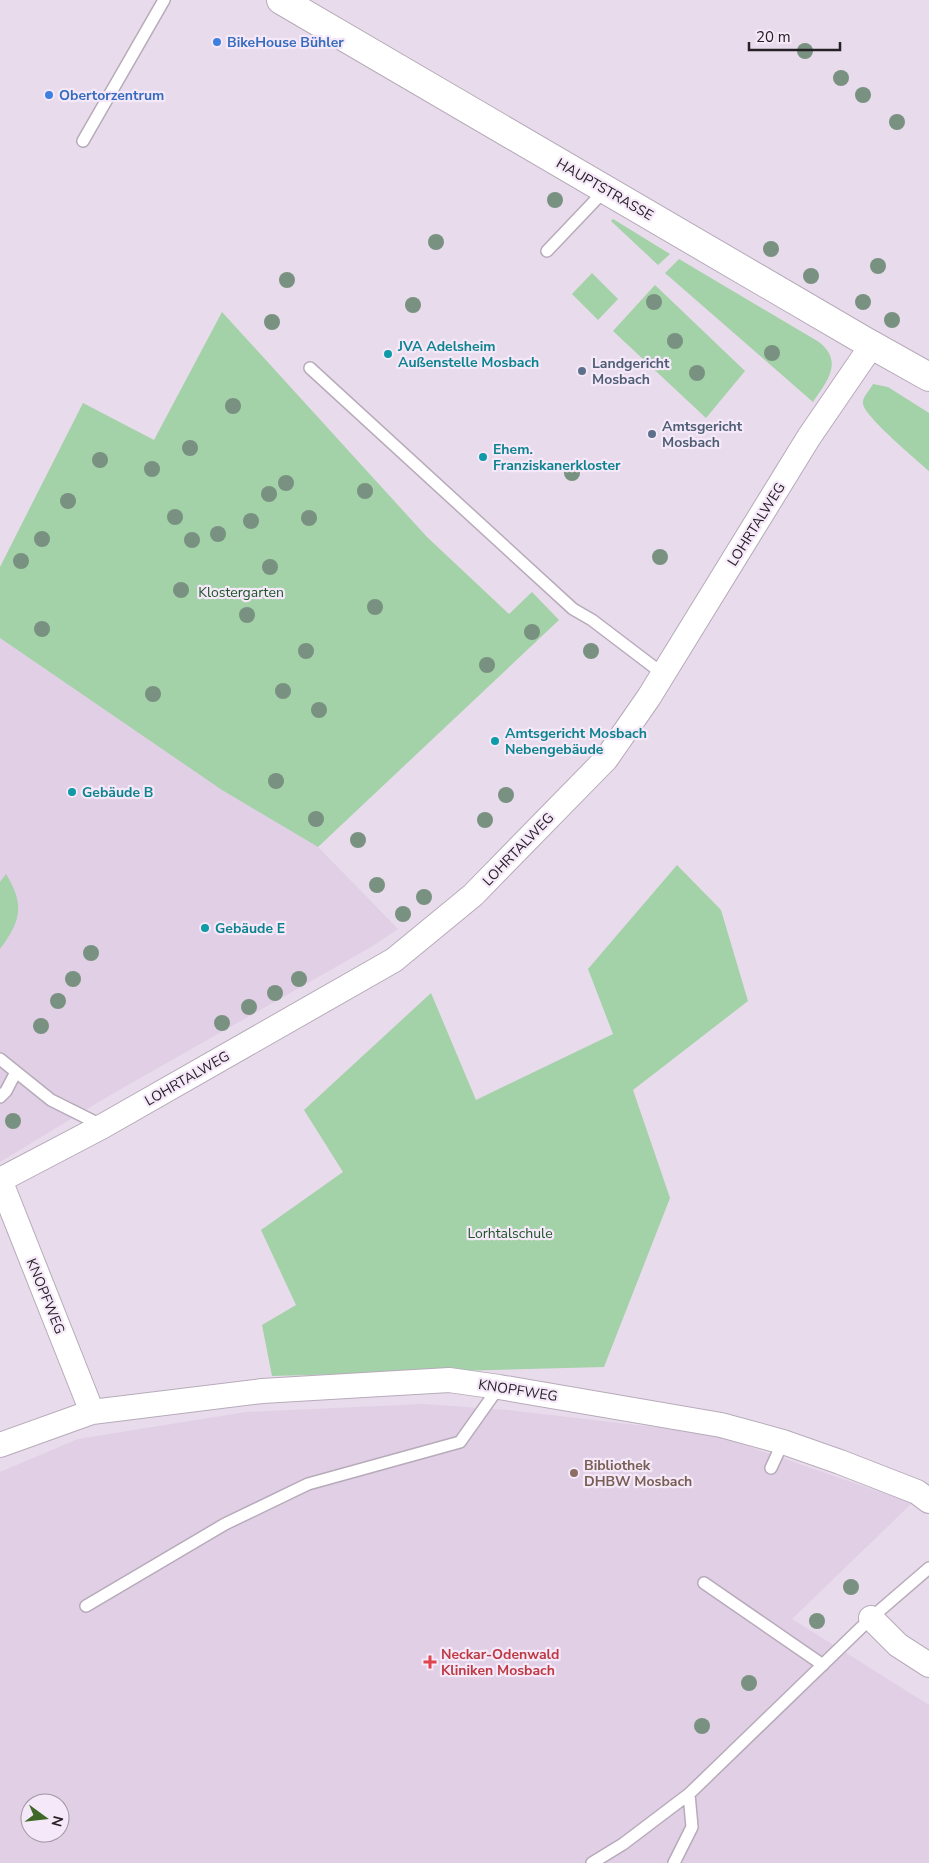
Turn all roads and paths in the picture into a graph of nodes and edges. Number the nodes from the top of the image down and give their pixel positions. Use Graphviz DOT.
graph roads {
  1 [pos="164,0"];
  2 [pos="281,0"];
  3 [pos="83,141"];
  4 [pos="606,189"];
  5 [pos="547,251"];
  6 [pos="872,345"];
  7 [pos="310,368"];
  8 [pos="929,377"];
  9 [pos="662,674"];
  10 [pos="0,1059"];
  11 [pos="16,1072"];
  12 [pos="0,1097"];
  13 [pos="103,1126"];
  14 [pos="0,1180"];
  15 [pos="499,1387"];
  16 [pos="92,1412"];
  17 [pos="783,1442"];
  18 [pos="0,1445"];
  19 [pos="771,1468"];
  20 [pos="929,1501"];
  21 [pos="929,1568"];
  22 [pos="704,1584"];
  23 [pos="86,1606"];
  24 [pos="871,1618"];
  25 [pos="822,1665"];
  26 [pos="929,1665"];
  27 [pos="689,1794"];
  28 [pos="592,1863"];
  29 [pos="674,1863"];
  1 -- 3 [label="lane"];
  2 -- 4 [label="street, HAUPTSTRASSE"];
  4 -- 5 [label="lane"];
  4 -- 6 [label="street, HAUPTSTRASSE"];
  6 -- 8 [label="street, HAUPTSTRASSE"];
  6 -- 9 [label="street, LOHRTALWEG"];
  7 -- 9 [label="lane"];
  9 -- 13 [label="street, LOHRTALWEG"];
  10 -- 11 [label="lane"];
  11 -- 12 [label="lane"];
  11 -- 13 [label="lane"];
  13 -- 14 [label="street, LOHRTALWEG"];
  14 -- 16 [label="street, KNOPFWEG"];
  15 -- 16 [label="street, KNOPFWEG"];
  15 -- 17 [label="street, KNOPFWEG"];
  15 -- 23 [label="lane"];
  16 -- 18 [label="street, KNOPFWEG"];
  17 -- 19 [label="lane"];
  17 -- 20 [label="street, KNOPFWEG"];
  21 -- 24 [label="lane"];
  22 -- 25 [label="lane"];
  24 -- 25 [label="lane"];
  24 -- 26 [label="street"];
  25 -- 27 [label="lane"];
  27 -- 28 [label="lane"];
  27 -- 29 [label="lane"];
}
